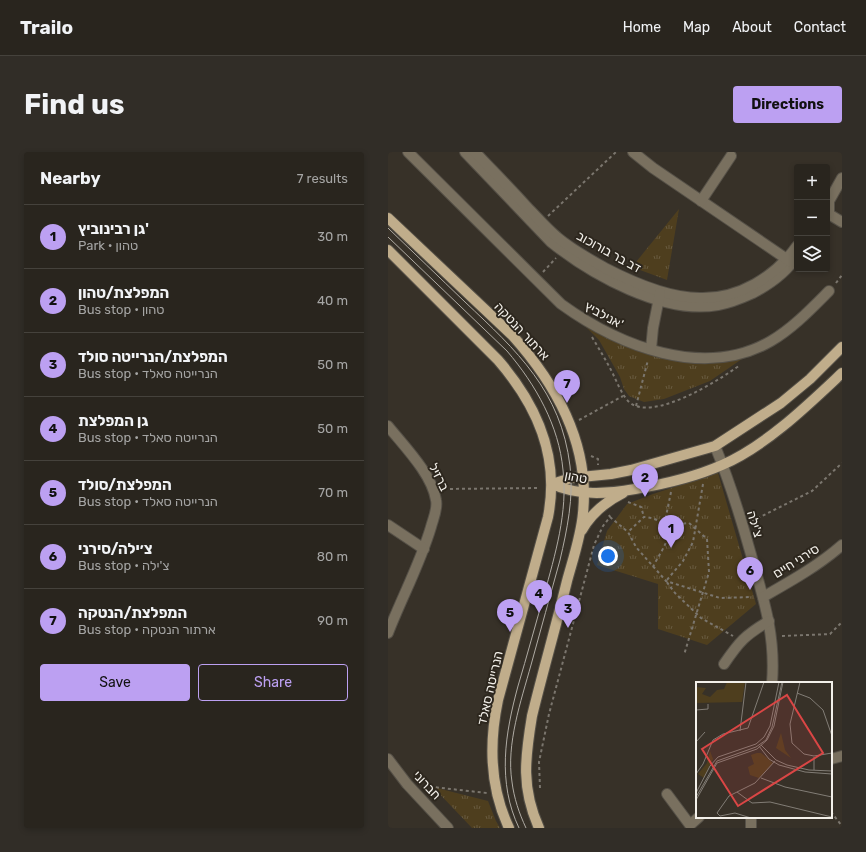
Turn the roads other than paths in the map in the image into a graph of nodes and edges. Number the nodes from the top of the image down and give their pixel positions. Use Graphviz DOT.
graph roads {
  1 [pos="408,152"];
  2 [pos="465,152"];
  3 [pos="475,152"];
  4 [pos="633,152"];
  5 [pos="731,156"];
  6 [pos="842,178"];
  7 [pos="830,200"];
  8 [pos="701,201"];
  9 [pos="830,214"];
  10 [pos="388,218"];
  11 [pos="842,222"];
  12 [pos="388,250"];
  13 [pos="792,260"];
  14 [pos="829,292"];
  15 [pos="660,295"];
  16 [pos="842,347"];
  17 [pos="650,349"];
  18 [pos="842,373"];
  19 [pos="388,426"];
  20 [pos="715,446"];
  21 [pos="723,465"];
  22 [pos="583,476"];
  23 [pos="547,486"];
  24 [pos="627,490"];
  25 [pos="584,493"];
  26 [pos="388,525"];
  27 [pos="580,533"];
  28 [pos="842,545"];
  29 [pos="424,548"];
  30 [pos="763,596"];
  31 [pos="769,621"];
  32 [pos="388,633"];
  33 [pos="724,664"];
  34 [pos="772,682"];
  35 [pos="842,756"];
  36 [pos="388,759"];
  37 [pos="832,759"];
  38 [pos="667,794"];
  39 [pos="698,818"];
  40 [pos="448,828"];
  41 [pos="509,828"];
  42 [pos="539,828"];
  1 -- 17 [label="street, אנילביץ'"];
  2 -- 15 [label="street"];
  3 -- 15 [label="street, דב בר בורוכוב"];
  4 -- 8 [label="street"];
  5 -- 8 [label="street"];
  6 -- 7 [label="street"];
  8 -- 13 [label="street"];
  9 -- 11 [label="street"];
  10 -- 22 [label="main road, ארתור הנטקה"];
  12 -- 23 [label="main road"];
  13 -- 15 [label="street, דב בר בורוכוב"];
  14 -- 17 [label="street, אנילביץ'"];
  15 -- 17 [label="street"];
  16 -- 20 [label="main road, טהון"];
  18 -- 21 [label="main road, טהון"];
  19 -- 29 [label="street, ברזיל"];
  20 -- 21 [label="street, צ'ילה"];
  20 -- 22 [label="main road, טהון"];
  21 -- 24 [label="main road, טהון"];
  21 -- 30 [label="street, צ'ילה"];
  22 -- 23 [label="main road, טהון"];
  22 -- 25 [label="main road, ארתור הנטקה"];
  23 -- 25 [label="main road, טהון"];
  23 -- 41 [label="main road, הנרייטה סאלד"];
  24 -- 25 [label="main road, טהון"];
  24 -- 27 [label="main road"];
  25 -- 27 [label="main road"];
  26 -- 29 [label="street"];
  27 -- 42 [label="main road"];
  28 -- 30 [label="street, סירני חיים"];
  29 -- 32 [label="street"];
  30 -- 31 [label="street, צ'ילה"];
  31 -- 33 [label="street"];
  31 -- 34 [label="street, צ'ילה"];
  35 -- 37 [label="street"];
  36 -- 40 [label="street, חברוני"];
  38 -- 39 [label="street"];
}
